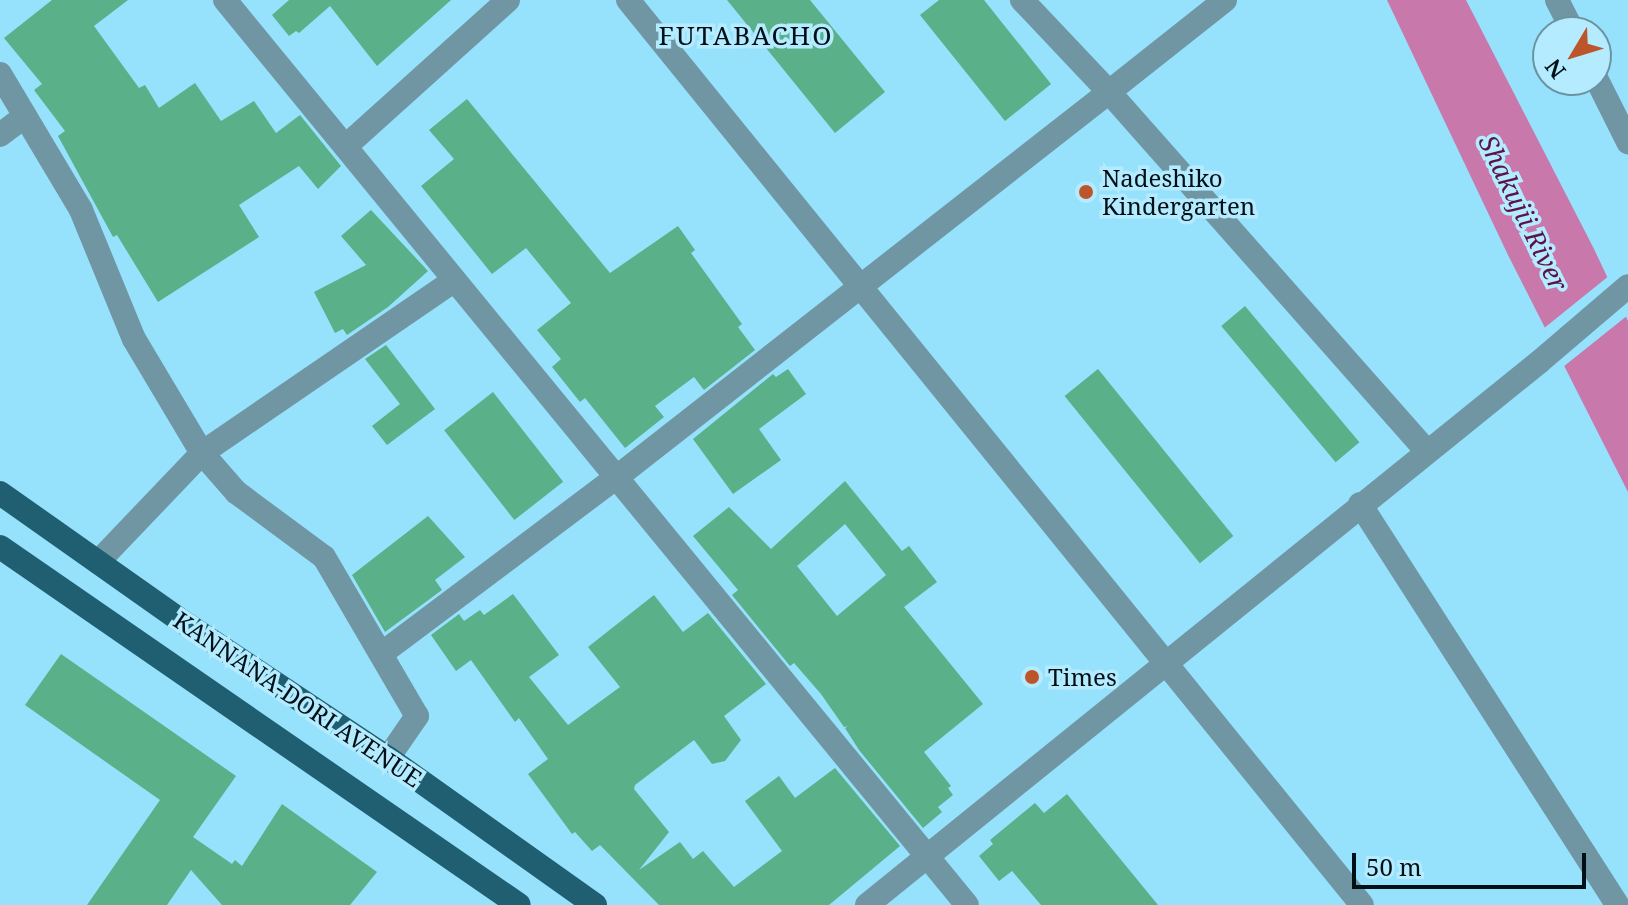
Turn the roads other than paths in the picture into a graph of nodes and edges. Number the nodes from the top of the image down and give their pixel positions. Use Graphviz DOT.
graph roads {
  1 [pos="225,0"];
  2 [pos="508,0"];
  3 [pos="628,0"];
  4 [pos="1022,0"];
  5 [pos="1225,0"];
  6 [pos="0,74"];
  7 [pos="1109,92"];
  8 [pos="1605,96"];
  9 [pos="25,116"];
  10 [pos="0,135"];
  11 [pos="1628,142"];
  12 [pos="346,146"];
  13 [pos="453,281"];
  14 [pos="1628,286"];
  15 [pos="861,287"];
  16 [pos="1427,452"];
  17 [pos="202,453"];
  18 [pos="617,477"];
  19 [pos="0,493"];
  20 [pos="1360,504"];
  21 [pos="0,547"];
  22 [pos="98,562"];
  23 [pos="381,654"];
  24 [pos="1166,662"];
  25 [pos="388,758"];
  26 [pos="927,856"];
  27 [pos="519,905"];
  28 [pos="595,905"];
  29 [pos="867,905"];
  30 [pos="967,905"];
  31 [pos="1362,905"];
  32 [pos="1617,905"];
  1 -- 12 [label="street"];
  2 -- 12 [label="street"];
  3 -- 15 [label="street"];
  4 -- 7 [label="street"];
  5 -- 7 [label="street"];
  6 -- 9 [label="street"];
  7 -- 15 [label="street"];
  7 -- 16 [label="street"];
  8 -- 11 [label="street"];
  9 -- 10 [label="street"];
  9 -- 17 [label="street"];
  12 -- 13 [label="street"];
  13 -- 17 [label="street"];
  13 -- 18 [label="street"];
  14 -- 16 [label="street"];
  15 -- 18 [label="street"];
  15 -- 24 [label="street"];
  16 -- 20 [label="street"];
  17 -- 22 [label="street"];
  17 -- 23 [label="street"];
  18 -- 23 [label="street"];
  18 -- 26 [label="street"];
  19 -- 22 [label="main road, KANNANA-DORI AVENUE"];
  20 -- 24 [label="street"];
  20 -- 32 [label="street"];
  21 -- 27 [label="main road, KANNANA-DORI AVENUE"];
  22 -- 25 [label="main road, KANNANA-DORI AVENUE"];
  23 -- 25 [label="street"];
  24 -- 26 [label="street"];
  24 -- 31 [label="street"];
  25 -- 28 [label="main road, KANNANA-DORI AVENUE"];
  26 -- 29 [label="street"];
  26 -- 30 [label="street"];
}
